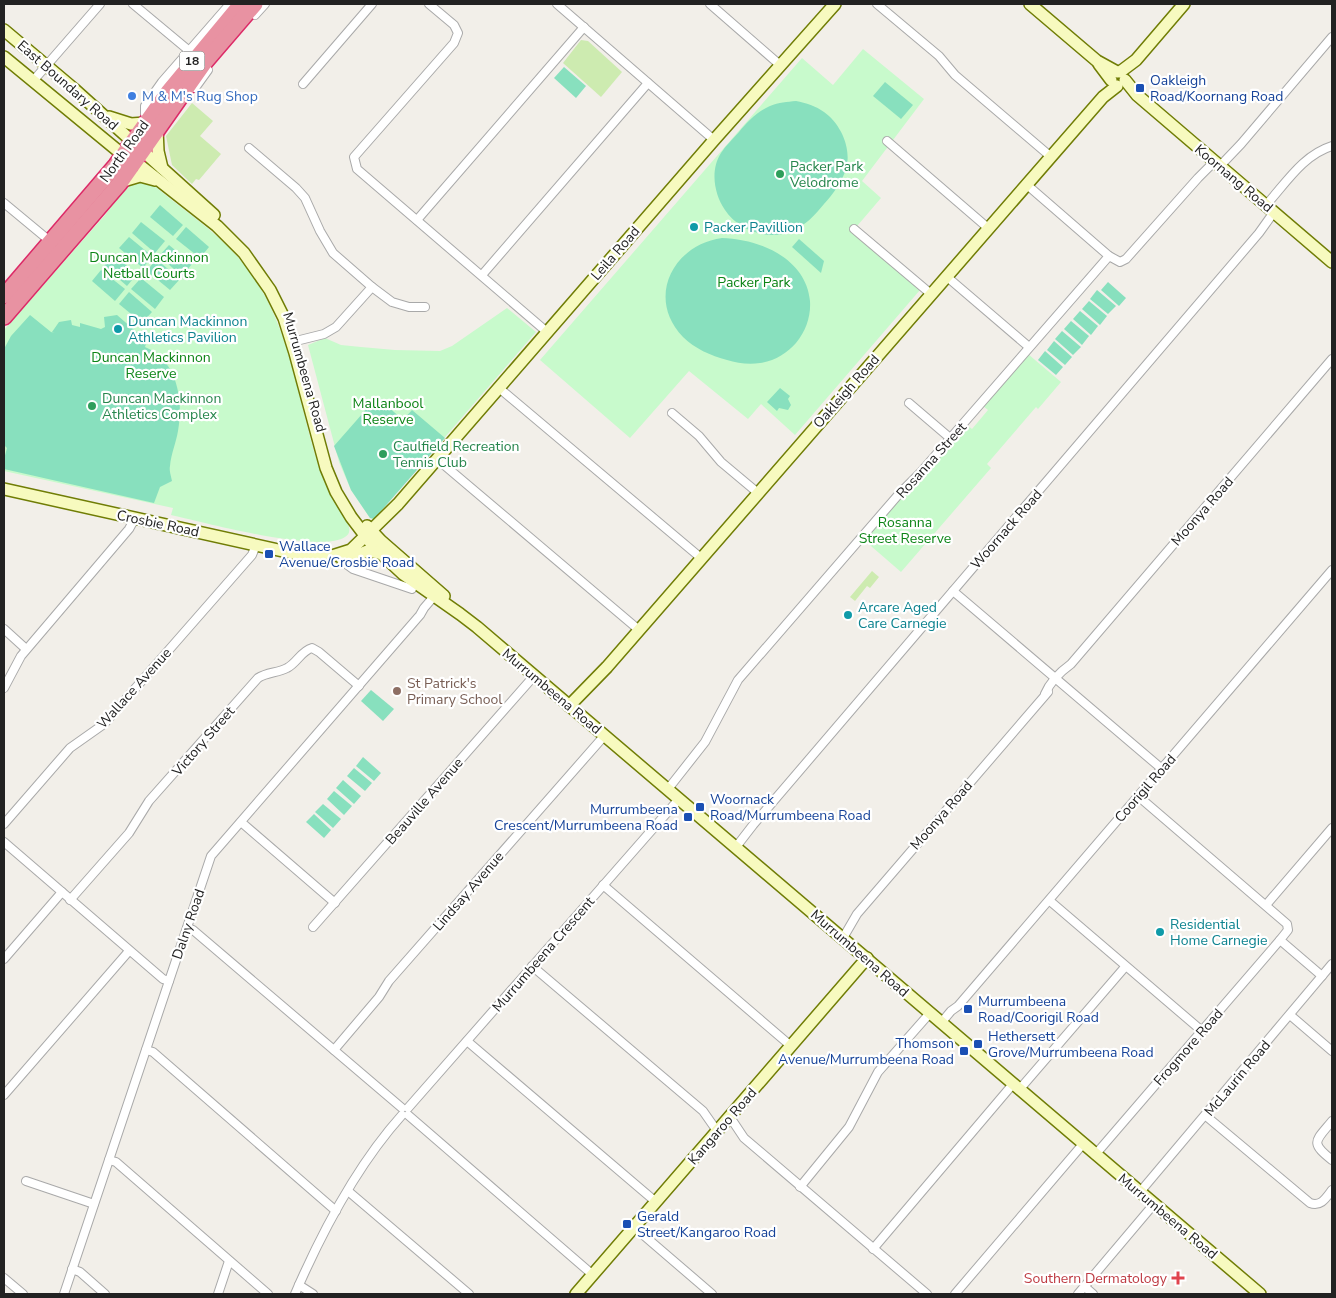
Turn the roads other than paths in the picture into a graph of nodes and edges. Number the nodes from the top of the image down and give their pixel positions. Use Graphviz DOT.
graph roads {
  1 [pos="100,4"];
  2 [pos="133,4"];
  3 [pos="230,4"];
  4 [pos="241,4"];
  5 [pos="255,4"];
  6 [pos="265,4"];
  7 [pos="372,4"];
  8 [pos="429,4"];
  9 [pos="557,4"];
  10 [pos="710,4"];
  11 [pos="834,4"];
  12 [pos="877,4"];
  13 [pos="1030,4"];
  14 [pos="1184,4"];
  15 [pos="584,27"];
  16 [pos="4,30"];
  17 [pos="1332,37"];
  18 [pos="192,53"];
  19 [pos="4,57"];
  20 [pos="47,65"];
  21 [pos="780,65"];
  22 [pos="202,72"];
  23 [pos="1118,79"];
  24 [pos="33,81"];
  25 [pos="648,83"];
  26 [pos="303,84"];
  27 [pos="103,115"];
  28 [pos="150,124"];
  29 [pos="714,140"];
  30 [pos="887,141"];
  31 [pos="1332,146"];
  32 [pos="249,148"];
  33 [pos="133,152"];
  34 [pos="1050,156"];
  35 [pos="1218,164"];
  36 [pos="162,168"];
  37 [pos="159,181"];
  38 [pos="120,183"];
  39 [pos="1026,184"];
  40 [pos="4,203"];
  41 [pos="1272,211"];
  42 [pos="417,220"];
  43 [pos="988,228"];
  44 [pos="854,229"];
  45 [pos="51,242"];
  46 [pos="1109,256"];
  47 [pos="1332,262"];
  48 [pos="482,275"];
  49 [pos="946,276"];
  50 [pos="372,287"];
  51 [pos="930,294"];
  52 [pos="4,296"];
  53 [pos="425,307"];
  54 [pos="4,317"];
  55 [pos="547,332"];
  56 [pos="295,341"];
  57 [pos="1029,347"];
  58 [pos="1332,359"];
  59 [pos="499,388"];
  60 [pos="909,403"];
  61 [pos="672,413"];
  62 [pos="950,438"];
  63 [pos="437,459"];
  64 [pos="4,489"];
  65 [pos="758,493"];
  66 [pos="135,518"];
  67 [pos="358,527"];
  68 [pos="370,536"];
  69 [pos="256,545"];
  70 [pos="380,553"];
  71 [pos="341,557"];
  72 [pos="701,558"];
  73 [pos="1332,570"];
  74 [pos="412,588"];
  75 [pos="953,591"];
  76 [pos="438,595"];
  77 [pos="4,629"];
  78 [pos="638,630"];
  79 [pos="26,648"];
  80 [pos="534,676"];
  81 [pos="1057,680"];
  82 [pos="359,686"];
  83 [pos="4,688"];
  84 [pos="572,707"];
  85 [pos="605,736"];
  86 [pos="1162,770"];
  87 [pos="666,788"];
  88 [pos="1138,796"];
  89 [pos="678,799"];
  90 [pos="241,822"];
  91 [pos="4,824"];
  92 [pos="1332,828"];
  93 [pos="4,842"];
  94 [pos="734,846"];
  95 [pos="604,885"];
  96 [pos="62,892"];
  97 [pos="70,900"];
  98 [pos="1050,901"];
  99 [pos="335,903"];
  100 [pos="1266,905"];
  101 [pos="313,927"];
  102 [pos="187,928"];
  103 [pos="839,935"];
  104 [pos="1280,940"];
  105 [pos="129,950"];
  106 [pos="867,958"];
  107 [pos="4,959"];
  108 [pos="1332,964"];
  109 [pos="532,966"];
  110 [pos="1125,967"];
  111 [pos="1322,976"];
  112 [pos="169,982"];
  113 [pos="930,1013"];
  114 [pos="1290,1015"];
  115 [pos="943,1024"];
  116 [pos="1202,1031"];
  117 [pos="467,1041"];
  118 [pos="791,1046"];
  119 [pos="1331,1046"];
  120 [pos="146,1050"];
  121 [pos="334,1050"];
  122 [pos="1016,1087"];
  123 [pos="4,1095"];
  124 [pos="703,1111"];
  125 [pos="405,1112"];
  126 [pos="1206,1116"];
  127 [pos="1332,1121"];
  128 [pos="724,1123"];
  129 [pos="1083,1144"];
  130 [pos="1095,1154"];
  131 [pos="109,1160"];
  132 [pos="1332,1160"];
  133 [pos="26,1181"];
  134 [pos="800,1187"];
  135 [pos="1332,1190"];
  136 [pos="348,1191"];
  137 [pos="1140,1192"];
  138 [pos="656,1202"];
  139 [pos="94,1204"];
  140 [pos="1154,1204"];
  141 [pos="336,1210"];
  142 [pos="634,1227"];
  143 [pos="873,1249"];
  144 [pos="229,1261"];
  145 [pos="72,1269"];
  146 [pos="593,1275"];
  147 [pos="4,1278"];
  148 [pos="299,1285"];
  149 [pos="1084,1287"];
  150 [pos="23,1294"];
  151 [pos="64,1294"];
  152 [pos="105,1294"];
  153 [pos="218,1294"];
  154 [pos="268,1294"];
  155 [pos="295,1294"];
  156 [pos="313,1294"];
  157 [pos="469,1294"];
  158 [pos="576,1294"];
  159 [pos="712,1294"];
  160 [pos="927,1294"];
  161 [pos="955,1294"];
  162 [pos="1078,1294"];
  163 [pos="1093,1294"];
  164 [pos="1260,1294"];
  1 -- 20 [label="street"];
  2 -- 18 [label="street"];
  3 -- 18 [label="street"];
  4 -- 18 [label="highway, North Road / 18"];
  5 -- 22 [label="highway, North Road / 18"];
  6 -- 22 [label="street"];
  7 -- 26 [label="street"];
  8 -- 42 [label="street"];
  9 -- 15 [label="street"];
  10 -- 21 [label="street"];
  11 -- 21 [label="street, Leila Road"];
  12 -- 34 [label="street"];
  13 -- 23 [label="street, Koornang Road"];
  14 -- 23 [label="street, Oakleigh Road"];
  15 -- 25 [label="street"];
  15 -- 42 [label="street"];
  16 -- 20 [label="street, East Boundary Road"];
  17 -- 35 [label="street"];
  18 -- 28 [label="highway, North Road / 18"];
  19 -- 24 [label="street, East Boundary Road"];
  20 -- 24 [label="street"];
  20 -- 27 [label="street, East Boundary Road"];
  21 -- 29 [label="street, Leila Road"];
  22 -- 28 [label="highway, North Road / 18"];
  23 -- 34 [label="street, Oakleigh Road"];
  23 -- 35 [label="street, Koornang Road"];
  24 -- 33 [label="street, East Boundary Road"];
  25 -- 29 [label="street"];
  25 -- 48 [label="street"];
  27 -- 28 [label="street"];
  27 -- 33 [label="street, East Boundary Road"];
  28 -- 33 [label="highway, North Road / 18"];
  28 -- 36 [label="street"];
  29 -- 55 [label="street, Leila Road"];
  30 -- 43 [label="street"];
  31 -- 41 [label="street, Woornack Road"];
  32 -- 50 [label="street"];
  33 -- 36 [label="street, Murrumbeena Road"];
  33 -- 37 [label="street, Murrumbeena Road"];
  33 -- 38 [label="highway, North Road / 18"];
  33 -- 45 [label="highway, North Road / 18"];
  34 -- 39 [label="street, Oakleigh Road"];
  35 -- 41 [label="street, Koornang Road"];
  35 -- 46 [label="street"];
  36 -- 56 [label="street, Murrumbeena Road"];
  37 -- 38 [label="street"];
  37 -- 56 [label="street, Murrumbeena Road"];
  38 -- 54 [label="highway, North Road / 18"];
  39 -- 43 [label="street, Oakleigh Road"];
  39 -- 46 [label="street"];
  40 -- 45 [label="street"];
  41 -- 47 [label="street, Koornang Road"];
  41 -- 75 [label="street, Woornack Road"];
  42 -- 48 [label="street"];
  43 -- 49 [label="street, Oakleigh Road"];
  44 -- 51 [label="street"];
  45 -- 52 [label="highway, North Road / 18"];
  46 -- 57 [label="street, Rosanna Street"];
  48 -- 55 [label="street"];
  49 -- 51 [label="street, Oakleigh Road"];
  49 -- 57 [label="street"];
  50 -- 53 [label="street"];
  50 -- 56 [label="street"];
  51 -- 65 [label="street, Oakleigh Road"];
  55 -- 59 [label="street, Leila Road"];
  56 -- 67 [label="street, Murrumbeena Road"];
  56 -- 68 [label="street, Murrumbeena Road"];
  57 -- 62 [label="street, Rosanna Street"];
  58 -- 81 [label="street, Moonya Road"];
  59 -- 63 [label="street, Leila Road"];
  59 -- 72 [label="street"];
  60 -- 62 [label="street"];
  61 -- 65 [label="street"];
  62 -- 87 [label="street, Rosanna Street"];
  63 -- 68 [label="street, Leila Road"];
  63 -- 78 [label="street"];
  64 -- 66 [label="street, Crosbie Road"];
  65 -- 72 [label="street, Oakleigh Road"];
  66 -- 69 [label="street, Crosbie Road"];
  66 -- 79 [label="street"];
  67 -- 68 [label="street, Murrumbeena Road"];
  67 -- 71 [label="street"];
  68 -- 70 [label="street, Murrumbeena Road"];
  68 -- 71 [label="street, Leila Road"];
  68 -- 76 [label="street, Murrumbeena Road"];
  69 -- 71 [label="street, Crosbie Road"];
  69 -- 91 [label="street, Wallace Avenue"];
  70 -- 71 [label="street"];
  70 -- 76 [label="street, Murrumbeena Road"];
  71 -- 74 [label="street"];
  72 -- 78 [label="street, Oakleigh Road"];
  73 -- 86 [label="street, Coorigil Road"];
  75 -- 81 [label="street"];
  75 -- 94 [label="street, Woornack Road"];
  76 -- 80 [label="street, Murrumbeena Road"];
  76 -- 82 [label="street, Dalny Road"];
  77 -- 79 [label="street"];
  78 -- 84 [label="street, Oakleigh Road"];
  79 -- 83 [label="street"];
  80 -- 84 [label="street, Murrumbeena Road"];
  80 -- 99 [label="street, Beauville Avenue"];
  81 -- 86 [label="street"];
  81 -- 103 [label="street, Moonya Road"];
  82 -- 90 [label="street, Dalny Road"];
  82 -- 97 [label="street, Victory Street"];
  84 -- 85 [label="street, Murrumbeena Road"];
  85 -- 87 [label="street, Murrumbeena Road"];
  85 -- 121 [label="street, Lindsay Avenue"];
  86 -- 88 [label="street, Coorigil Road"];
  87 -- 89 [label="street, Murrumbeena Road"];
  88 -- 98 [label="street, Coorigil Road"];
  88 -- 100 [label="street"];
  89 -- 94 [label="street, Murrumbeena Road"];
  89 -- 95 [label="street, Murrumbeena Crescent"];
  90 -- 99 [label="street"];
  90 -- 102 [label="street, Dalny Road"];
  92 -- 100 [label="street"];
  93 -- 96 [label="street"];
  94 -- 103 [label="street, Murrumbeena Road"];
  95 -- 109 [label="street, Murrumbeena Crescent"];
  95 -- 118 [label="street"];
  96 -- 97 [label="street"];
  96 -- 107 [label="street"];
  97 -- 105 [label="street"];
  98 -- 110 [label="street"];
  98 -- 115 [label="street, Coorigil Road"];
  99 -- 101 [label="street, Beauville Avenue"];
  100 -- 104 [label="street"];
  102 -- 112 [label="street, Dalny Road"];
  102 -- 121 [label="street"];
  103 -- 106 [label="street, Murrumbeena Road"];
  104 -- 111 [label="street"];
  104 -- 116 [label="street, Frogmore Road"];
  105 -- 112 [label="street"];
  105 -- 123 [label="street"];
  106 -- 113 [label="street, Murrumbeena Road"];
  106 -- 118 [label="street, Kangaroo Road"];
  108 -- 111 [label="street, McLaurin Road"];
  109 -- 117 [label="street, Murrumbeena Crescent"];
  109 -- 124 [label="street"];
  110 -- 116 [label="street"];
  110 -- 122 [label="street"];
  111 -- 114 [label="street, McLaurin Road"];
  112 -- 120 [label="street, Dalny Road"];
  113 -- 115 [label="street, Murrumbeena Road"];
  113 -- 134 [label="street"];
  114 -- 119 [label="street"];
  114 -- 126 [label="street, McLaurin Road"];
  115 -- 122 [label="street, Murrumbeena Road"];
  116 -- 130 [label="street, Frogmore Road"];
  117 -- 125 [label="street, Murrumbeena Crescent"];
  117 -- 138 [label="street"];
  118 -- 128 [label="street, Kangaroo Road"];
  120 -- 131 [label="street, Dalny Road"];
  120 -- 141 [label="street"];
  121 -- 125 [label="street"];
  122 -- 129 [label="street, Murrumbeena Road"];
  122 -- 143 [label="street"];
  124 -- 128 [label="street"];
  124 -- 128 [label="street"];
  125 -- 136 [label="street, Murrumbeena Crescent"];
  125 -- 146 [label="street"];
  126 -- 135 [label="street"];
  126 -- 137 [label="street, McLaurin Road"];
  127 -- 132 [label="street"];
  128 -- 134 [label="street"];
  128 -- 138 [label="street, Kangaroo Road"];
  129 -- 130 [label="street, Murrumbeena Road"];
  129 -- 161 [label="street"];
  130 -- 137 [label="street, Murrumbeena Road"];
  131 -- 139 [label="street, Dalny Road"];
  131 -- 144 [label="street"];
  133 -- 139 [label="street"];
  134 -- 143 [label="street"];
  136 -- 141 [label="street, Murrumbeena Crescent"];
  136 -- 157 [label="street"];
  137 -- 140 [label="street, Murrumbeena Road"];
  138 -- 142 [label="street, Kangaroo Road"];
  139 -- 145 [label="street, Dalny Road"];
  140 -- 149 [label="street"];
  140 -- 164 [label="street, Murrumbeena Road"];
  141 -- 148 [label="street, Murrumbeena Crescent"];
  142 -- 146 [label="street, Kangaroo Road"];
  142 -- 159 [label="street"];
  143 -- 160 [label="street"];
  144 -- 153 [label="street"];
  144 -- 154 [label="street"];
  145 -- 151 [label="street, Dalny Road"];
  145 -- 152 [label="street"];
  146 -- 158 [label="street, Kangaroo Road"];
  147 -- 150 [label="street"];
  148 -- 155 [label="street, Murrumbeena Crescent"];
  148 -- 156 [label="street"];
  149 -- 162 [label="street"];
  149 -- 163 [label="street"];
}
